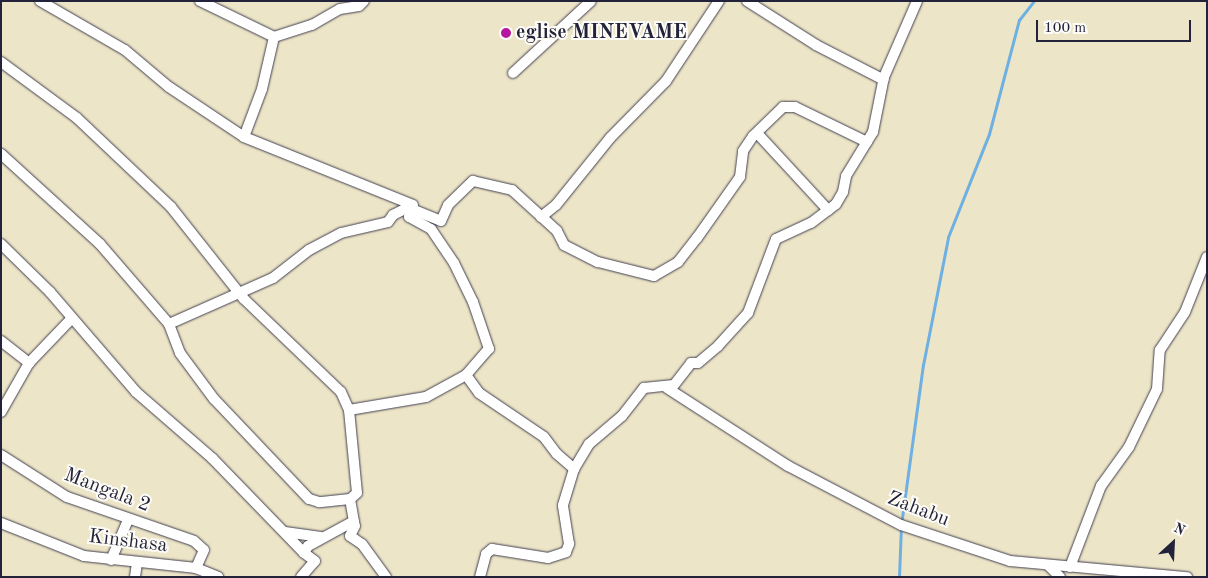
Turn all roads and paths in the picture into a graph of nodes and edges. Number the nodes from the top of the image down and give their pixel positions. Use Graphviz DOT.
graph roads {
  1 [pos="40,1"];
  2 [pos="200,1"];
  3 [pos="364,1"];
  4 [pos="591,1"];
  5 [pos="719,1"];
  6 [pos="747,1"];
  7 [pos="917,1"];
  8 [pos="274,37"];
  9 [pos="1,62"];
  10 [pos="513,73"];
  11 [pos="884,80"];
  12 [pos="757,133"];
  13 [pos="244,137"];
  14 [pos="867,142"];
  15 [pos="1,154"];
  16 [pos="828,210"];
  17 [pos="541,218"];
  18 [pos="1,244"];
  19 [pos="1207,257"];
  20 [pos="238,292"];
  21 [pos="72,318"];
  22 [pos="170,324"];
  23 [pos="1,341"];
  24 [pos="28,363"];
  25 [pos="466,375"];
  26 [pos="667,388"];
  27 [pos="349,410"];
  28 [pos="2,411"];
  29 [pos="1,455"];
  30 [pos="574,469"];
  31 [pos="350,499"];
  32 [pos="128,520"];
  33 [pos="354,521"];
  34 [pos="1,523"];
  35 [pos="285,532"];
  36 [pos="321,537"];
  37 [pos="304,553"];
  38 [pos="111,560"];
  39 [pos="138,562"];
  40 [pos="1048,565"];
  41 [pos="1070,566"];
  42 [pos="196,568"];
  43 [pos="135,577"];
  44 [pos="218,577"];
  45 [pos="301,577"];
  46 [pos="386,577"];
  47 [pos="480,577"];
  48 [pos="1060,577"];
  49 [pos="1187,577"];
  1 -- 13 [label="street"];
  2 -- 8 [label="street"];
  3 -- 8 [label="street"];
  4 -- 10 [label="street"];
  5 -- 17 [label="street"];
  6 -- 11 [label="street"];
  7 -- 11 [label="street"];
  8 -- 13 [label="street"];
  9 -- 20 [label="street"];
  11 -- 14 [label="street"];
  12 -- 14 [label="street"];
  12 -- 16 [label="street"];
  12 -- 17 [label="street"];
  13 -- 20 [label="street"];
  14 -- 16 [label="street"];
  15 -- 22 [label="street"];
  16 -- 26 [label="street"];
  17 -- 25 [label="street"];
  18 -- 21 [label="street"];
  19 -- 41 [label="street"];
  20 -- 22 [label="street"];
  20 -- 27 [label="street"];
  21 -- 24 [label="street"];
  21 -- 35 [label="street"];
  22 -- 31 [label="street"];
  23 -- 24 [label="street"];
  24 -- 28 [label="street"];
  25 -- 27 [label="street"];
  25 -- 30 [label="street"];
  26 -- 30 [label="street"];
  26 -- 40 [label="street, Zahabu"];
  27 -- 31 [label="street"];
  29 -- 32 [label="street, Mangala 2"];
  30 -- 47 [label="street"];
  31 -- 33 [label="street"];
  32 -- 38 [label="street"];
  32 -- 42 [label="street, Mangala 2"];
  33 -- 36 [label="street"];
  33 -- 46 [label="street"];
  34 -- 38 [label="street, Kinshasa"];
  35 -- 36 [label="street"];
  35 -- 37 [label="street"];
  36 -- 37 [label="street"];
  37 -- 45 [label="street"];
  38 -- 39 [label="street, Kinshasa"];
  39 -- 42 [label="street, Kinshasa"];
  39 -- 43 [label="street"];
  40 -- 41 [label="street, Zahabu"];
  40 -- 48 [label="street"];
  41 -- 49 [label="street, Zahabu"];
  42 -- 44 [label="street, Kinshasa"];
}
